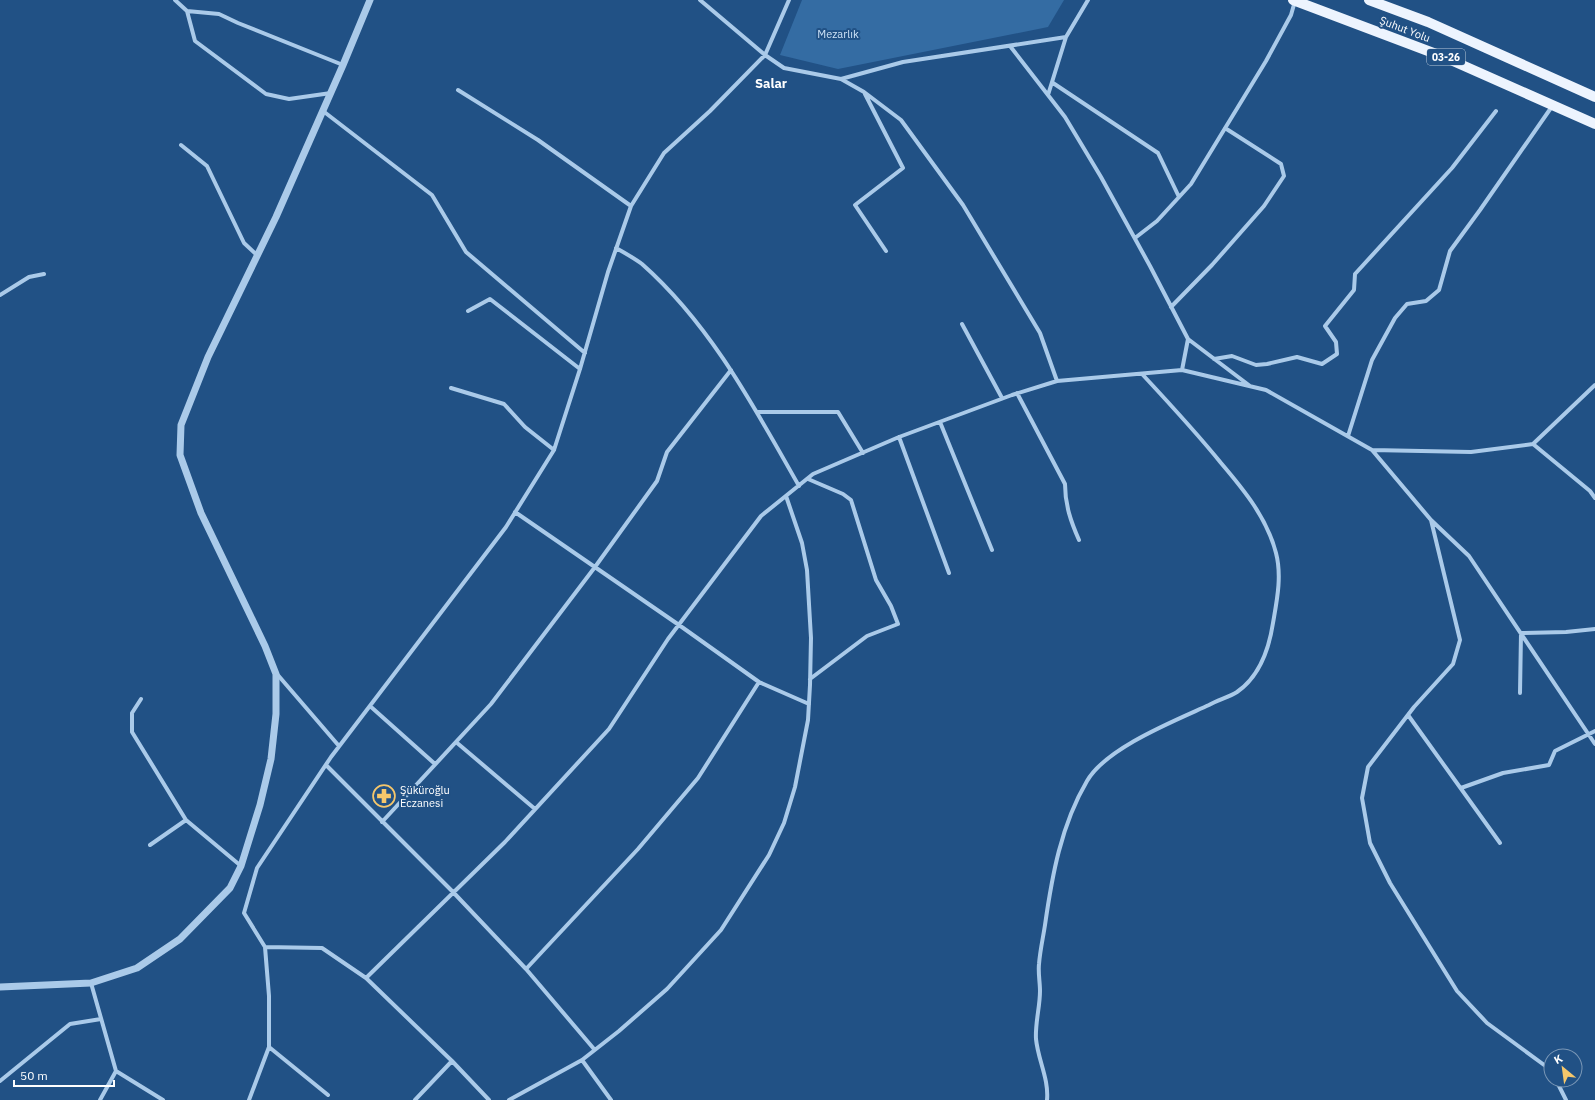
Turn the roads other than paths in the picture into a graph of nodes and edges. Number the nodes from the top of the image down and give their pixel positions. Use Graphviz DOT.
graph roads {
  1 [pos="175,0"];
  2 [pos="370,0"];
  3 [pos="700,0"];
  4 [pos="789,0"];
  5 [pos="1088,0"];
  6 [pos="1294,0"];
  7 [pos="1368,0"];
  8 [pos="187,11"];
  9 [pos="1066,37"];
  10 [pos="1010,46"];
  11 [pos="765,55"];
  12 [pos="343,65"];
  13 [pos="842,79"];
  14 [pos="1053,83"];
  15 [pos="458,90"];
  16 [pos="864,92"];
  17 [pos="331,93"];
  18 [pos="1048,95"];
  19 [pos="1595,97"];
  20 [pos="1553,105"];
  21 [pos="323,111"];
  22 [pos="1496,111"];
  23 [pos="1595,124"];
  24 [pos="1225,128"];
  25 [pos="181,145"];
  26 [pos="1179,197"];
  27 [pos="631,206"];
  28 [pos="1135,238"];
  29 [pos="616,248"];
  30 [pos="886,251"];
  31 [pos="258,256"];
  32 [pos="44,274"];
  33 [pos="0,295"];
  34 [pos="1171,307"];
  35 [pos="468,311"];
  36 [pos="962,324"];
  37 [pos="1188,339"];
  38 [pos="585,353"];
  39 [pos="1214,359"];
  40 [pos="580,369"];
  41 [pos="731,370"];
  42 [pos="1182,370"];
  43 [pos="1142,374"];
  44 [pos="1057,381"];
  45 [pos="1595,384"];
  46 [pos="1252,387"];
  47 [pos="451,388"];
  48 [pos="1017,393"];
  49 [pos="1002,398"];
  50 [pos="757,412"];
  51 [pos="940,422"];
  52 [pos="1348,436"];
  53 [pos="899,437"];
  54 [pos="1533,444"];
  55 [pos="554,450"];
  56 [pos="1372,450"];
  57 [pos="862,453"];
  58 [pos="808,478"];
  59 [pos="799,486"];
  60 [pos="786,496"];
  61 [pos="1595,498"];
  62 [pos="515,512"];
  63 [pos="1431,520"];
  64 [pos="1079,540"];
  65 [pos="992,550"];
  66 [pos="595,567"];
  67 [pos="949,573"];
  68 [pos="679,625"];
  69 [pos="1595,629"];
  70 [pos="1521,633"];
  71 [pos="276,674"];
  72 [pos="810,679"];
  73 [pos="759,682"];
  74 [pos="1520,693"];
  75 [pos="141,699"];
  76 [pos="809,704"];
  77 [pos="370,706"];
  78 [pos="1408,715"];
  79 [pos="1595,732"];
  80 [pos="1589,735"];
  81 [pos="456,742"];
  82 [pos="1595,744"];
  83 [pos="339,746"];
  84 [pos="435,764"];
  85 [pos="326,765"];
  86 [pos="1461,788"];
  87 [pos="535,809"];
  88 [pos="186,820"];
  89 [pos="382,822"];
  90 [pos="1500,843"];
  91 [pos="150,845"];
  92 [pos="241,866"];
  93 [pos="453,892"];
  94 [pos="265,947"];
  95 [pos="526,969"];
  96 [pos="366,978"];
  97 [pos="91,983"];
  98 [pos="0,987"];
  99 [pos="101,1019"];
  100 [pos="269,1047"];
  101 [pos="594,1050"];
  102 [pos="582,1060"];
  103 [pos="452,1061"];
  104 [pos="1543,1064"];
  105 [pos="116,1071"];
  106 [pos="0,1081"];
  107 [pos="1560,1088"];
  108 [pos="328,1095"];
  109 [pos="100,1100"];
  110 [pos="163,1100"];
  111 [pos="250,1100"];
  112 [pos="416,1100"];
  113 [pos="490,1100"];
  114 [pos="509,1100"];
  115 [pos="610,1100"];
  116 [pos="1047,1100"];
  117 [pos="1566,1100"];
  1 -- 8 [label="street"];
  2 -- 12 [label="street"];
  3 -- 11 [label="street"];
  4 -- 11 [label="street"];
  5 -- 9 [label="street"];
  6 -- 20 [label="main road, Şuhut Yolu / 03-26"];
  6 -- 24 [label="street"];
  7 -- 19 [label="main road, Şuhut Yolu / 03-26"];
  8 -- 12 [label="street"];
  8 -- 17 [label="street"];
  9 -- 10 [label="street"];
  9 -- 14 [label="street"];
  10 -- 13 [label="street"];
  10 -- 18 [label="street"];
  11 -- 13 [label="street"];
  11 -- 27 [label="street"];
  12 -- 17 [label="street"];
  13 -- 16 [label="street"];
  14 -- 18 [label="street"];
  14 -- 26 [label="street"];
  15 -- 27 [label="street"];
  16 -- 30 [label="street"];
  16 -- 44 [label="street"];
  17 -- 21 [label="street"];
  18 -- 28 [label="street"];
  20 -- 23 [label="main road, Şuhut Yolu / 03-26"];
  20 -- 52 [label="street"];
  21 -- 31 [label="street"];
  21 -- 38 [label="street"];
  22 -- 39 [label="street"];
  24 -- 26 [label="street"];
  24 -- 34 [label="street"];
  25 -- 31 [label="street"];
  26 -- 28 [label="street"];
  27 -- 29 [label="street"];
  28 -- 34 [label="street"];
  29 -- 38 [label="street"];
  29 -- 41 [label="street"];
  31 -- 71 [label="street"];
  32 -- 33 [label="street"];
  34 -- 37 [label="street"];
  35 -- 40 [label="street"];
  36 -- 49 [label="street"];
  37 -- 39 [label="street"];
  37 -- 42 [label="street"];
  38 -- 40 [label="street"];
  39 -- 46 [label="street"];
  40 -- 55 [label="street"];
  41 -- 50 [label="street"];
  41 -- 66 [label="street"];
  42 -- 43 [label="street"];
  42 -- 46 [label="street"];
  43 -- 44 [label="street"];
  43 -- 116 [label="street"];
  44 -- 48 [label="street"];
  45 -- 54 [label="street"];
  46 -- 52 [label="street"];
  47 -- 55 [label="street"];
  48 -- 49 [label="street"];
  48 -- 64 [label="street"];
  49 -- 51 [label="street"];
  50 -- 57 [label="street"];
  50 -- 59 [label="street"];
  51 -- 53 [label="street"];
  51 -- 65 [label="street"];
  52 -- 56 [label="street"];
  53 -- 57 [label="street"];
  53 -- 67 [label="street"];
  54 -- 56 [label="street"];
  54 -- 61 [label="street"];
  55 -- 62 [label="street"];
  56 -- 63 [label="street"];
  57 -- 58 [label="street"];
  58 -- 59 [label="street"];
  58 -- 72 [label="street"];
  59 -- 60 [label="street"];
  60 -- 68 [label="street"];
  60 -- 72 [label="street"];
  62 -- 66 [label="street"];
  62 -- 77 [label="street"];
  63 -- 70 [label="street"];
  63 -- 78 [label="street"];
  66 -- 68 [label="street"];
  66 -- 81 [label="street"];
  68 -- 73 [label="street"];
  68 -- 87 [label="street"];
  69 -- 70 [label="street"];
  70 -- 74 [label="street"];
  70 -- 80 [label="street"];
  71 -- 83 [label="street"];
  71 -- 92 [label="street"];
  72 -- 76 [label="street"];
  73 -- 76 [label="street"];
  73 -- 95 [label="street"];
  75 -- 88 [label="street"];
  76 -- 101 [label="street"];
  77 -- 83 [label="street"];
  77 -- 84 [label="street"];
  78 -- 86 [label="street"];
  78 -- 104 [label="street"];
  79 -- 80 [label="street"];
  80 -- 82 [label="street"];
  80 -- 86 [label="street"];
  81 -- 84 [label="street"];
  81 -- 87 [label="street"];
  83 -- 85 [label="street"];
  84 -- 89 [label="street"];
  85 -- 89 [label="street"];
  85 -- 94 [label="street"];
  86 -- 90 [label="street"];
  87 -- 93 [label="street"];
  88 -- 91 [label="street"];
  88 -- 92 [label="street"];
  89 -- 93 [label="street"];
  92 -- 97 [label="street"];
  93 -- 95 [label="street"];
  93 -- 96 [label="street"];
  94 -- 96 [label="street"];
  94 -- 100 [label="street"];
  95 -- 101 [label="street"];
  96 -- 103 [label="street"];
  97 -- 98 [label="street"];
  97 -- 99 [label="street"];
  99 -- 105 [label="street"];
  99 -- 106 [label="street"];
  100 -- 108 [label="street"];
  100 -- 111 [label="street"];
  101 -- 102 [label="street"];
  102 -- 114 [label="street"];
  102 -- 115 [label="street"];
  103 -- 112 [label="street"];
  103 -- 113 [label="street"];
  105 -- 109 [label="street"];
  105 -- 110 [label="street"];
  107 -- 117 [label="street"];
}
